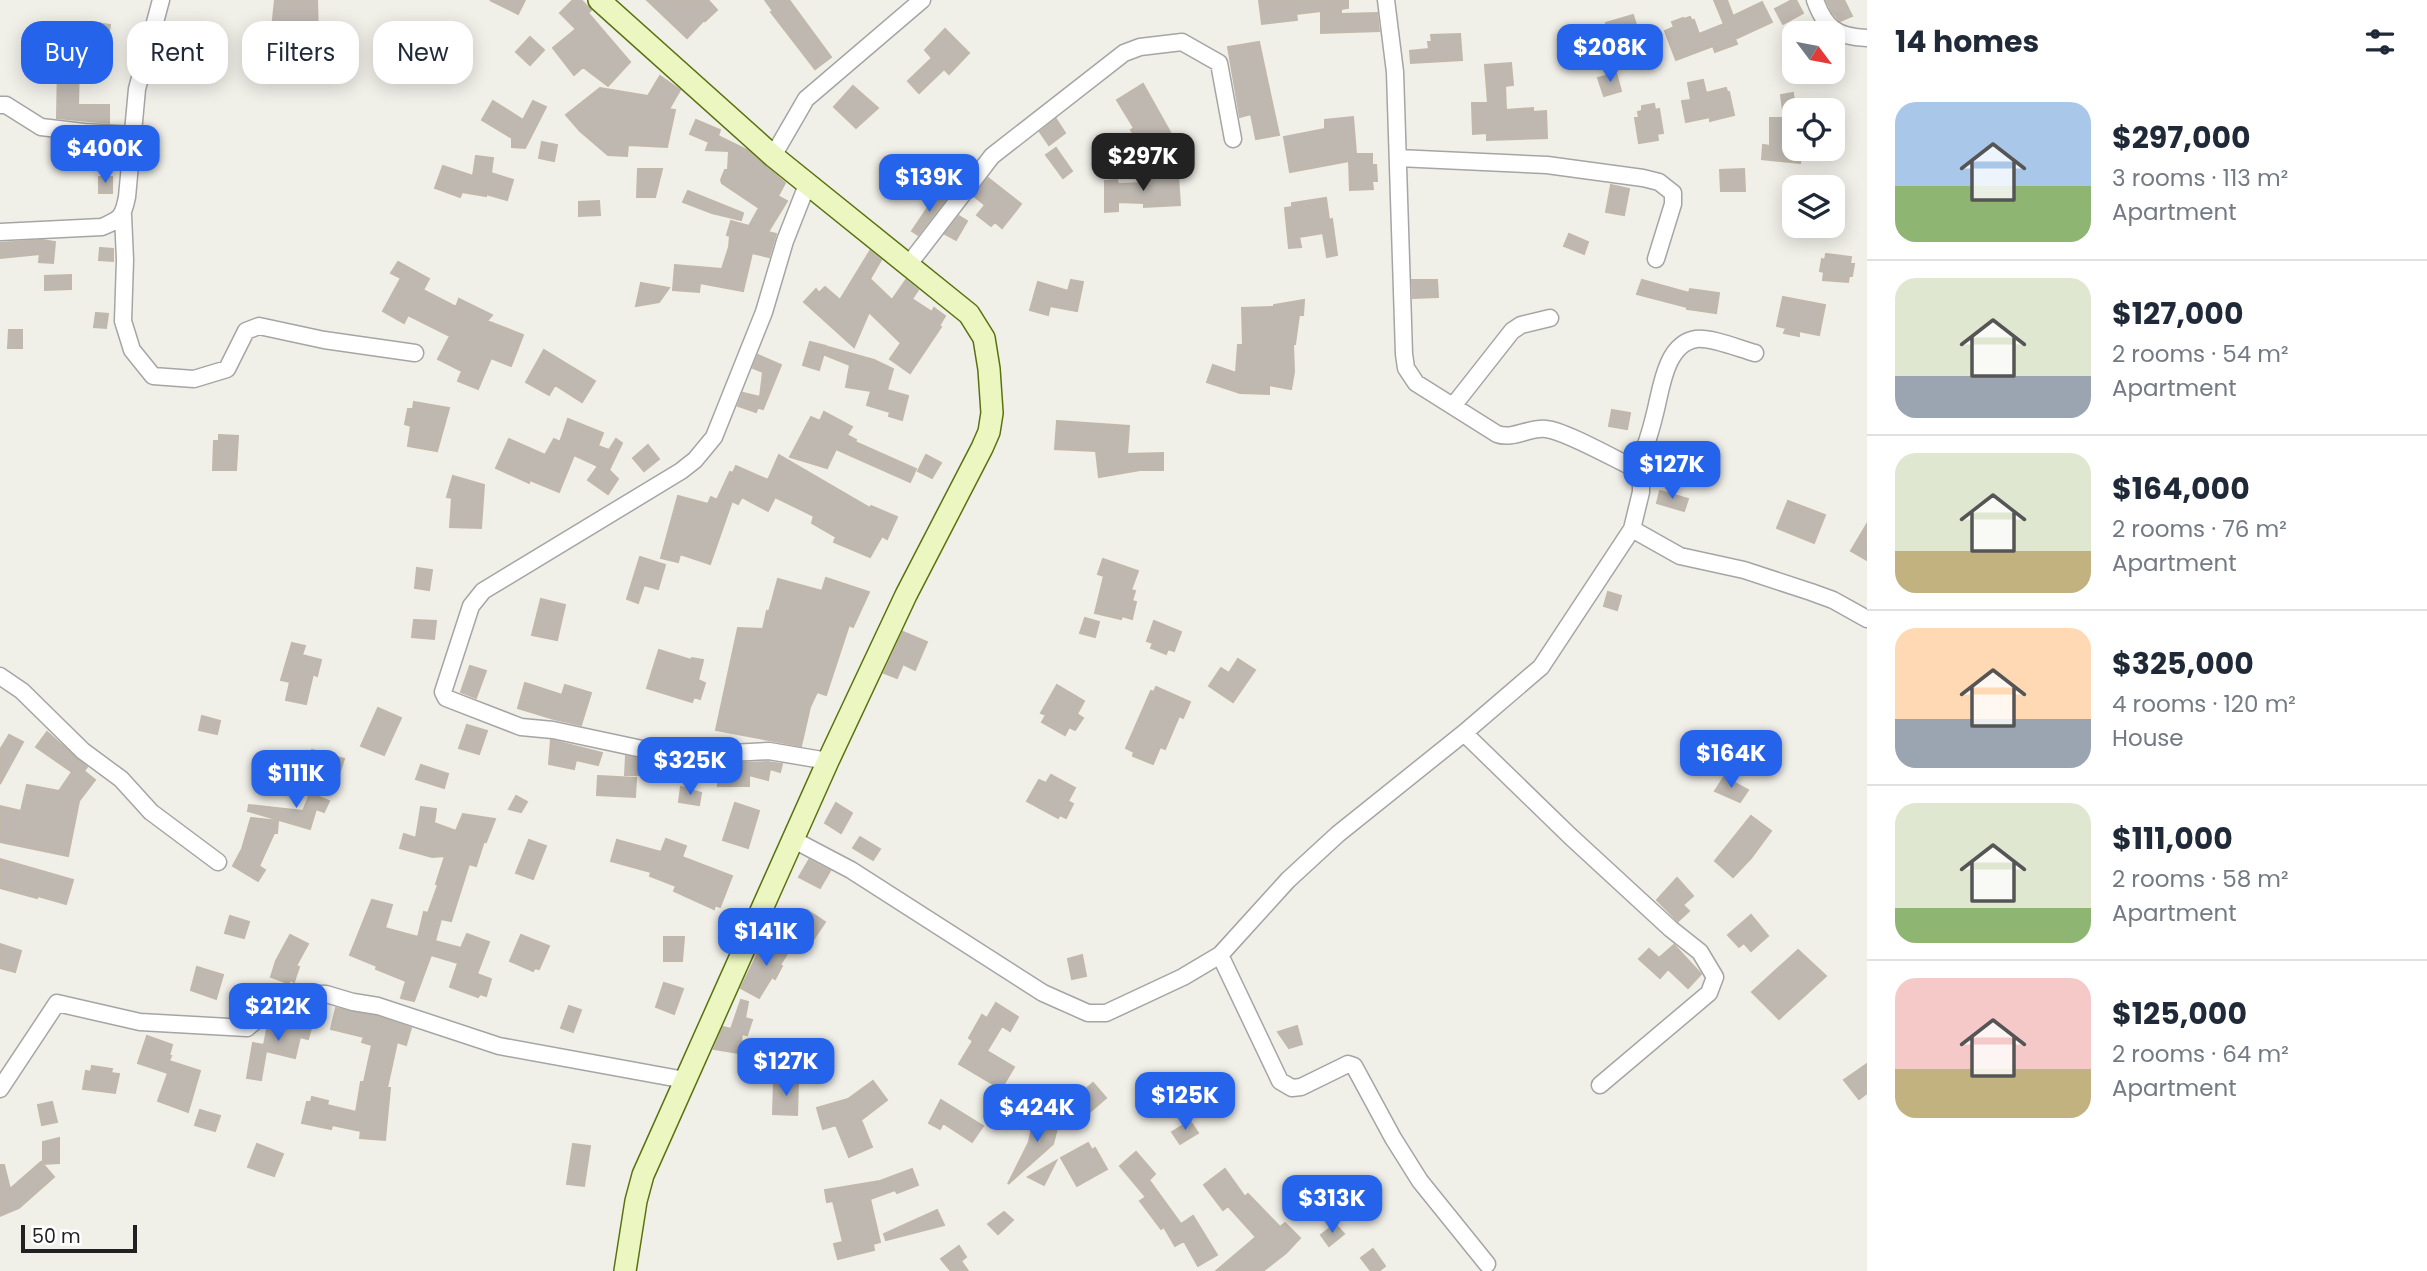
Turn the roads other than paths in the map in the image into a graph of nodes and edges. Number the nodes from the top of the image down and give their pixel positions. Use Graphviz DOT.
graph roads {
  1 [pos="161,0"];
  2 [pos="599,0"];
  3 [pos="922,0"];
  4 [pos="1386,0"];
  5 [pos="1815,0"];
  6 [pos="1867,38"];
  7 [pos="0,106"];
  8 [pos="133,135"];
  9 [pos="1233,139"];
  10 [pos="773,156"];
  11 [pos="1398,158"];
  12 [pos="807,185"];
  13 [pos="123,215"];
  14 [pos="0,232"];
  15 [pos="1656,259"];
  16 [pos="909,264"];
  17 [pos="1550,318"];
  18 [pos="1755,353"];
  19 [pos="415,354"];
  20 [pos="1453,406"];
  21 [pos="1638,470"];
  22 [pos="1632,529"];
  23 [pos="1867,619"];
  24 [pos="0,676"];
  25 [pos="1465,733"];
  26 [pos="828,761"];
  27 [pos="794,840"];
  28 [pos="218,862"];
  29 [pos="1220,955"];
  30 [pos="685,1080"];
  31 [pos="1600,1085"];
  32 [pos="0,1089"];
  33 [pos="1488,1264"];
  34 [pos="625,1271"];
  1 -- 8 [label="street"];
  2 -- 10 [label="street"];
  3 -- 10 [label="street"];
  4 -- 11 [label="street"];
  5 -- 6 [label="street"];
  7 -- 8 [label="street"];
  8 -- 13 [label="street"];
  9 -- 16 [label="street"];
  10 -- 12 [label="street"];
  11 -- 15 [label="street"];
  11 -- 20 [label="street"];
  12 -- 16 [label="street"];
  12 -- 26 [label="street"];
  13 -- 14 [label="street"];
  13 -- 19 [label="street"];
  16 -- 26 [label="street"];
  17 -- 20 [label="street"];
  18 -- 21 [label="street"];
  20 -- 21 [label="street"];
  21 -- 22 [label="street"];
  22 -- 23 [label="street"];
  22 -- 25 [label="street"];
  24 -- 28 [label="street"];
  25 -- 29 [label="street"];
  25 -- 31 [label="street"];
  26 -- 27 [label="street"];
  27 -- 29 [label="street"];
  27 -- 30 [label="street"];
  29 -- 33 [label="street"];
  30 -- 32 [label="street"];
  30 -- 34 [label="street"];
}
